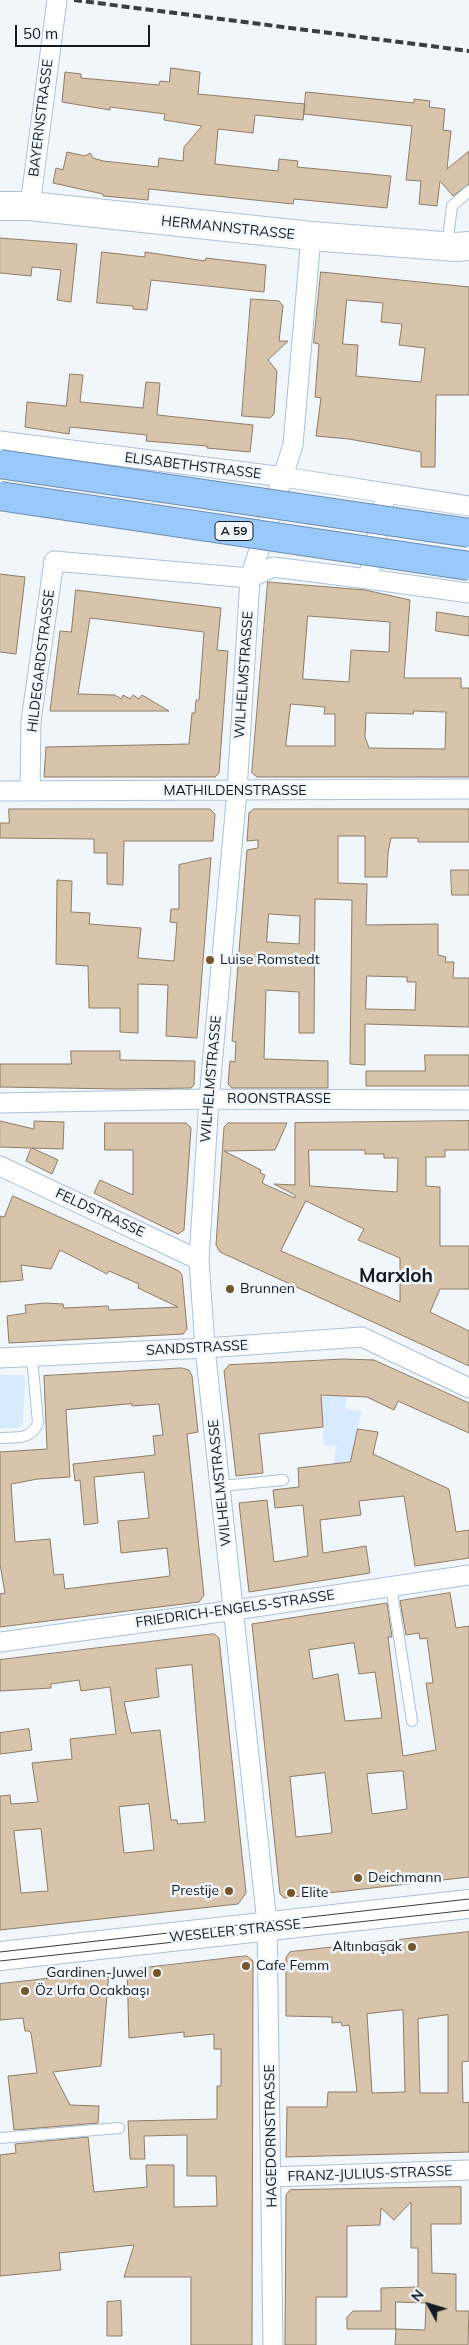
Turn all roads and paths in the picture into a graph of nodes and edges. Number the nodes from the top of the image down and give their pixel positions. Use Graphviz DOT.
graph roads {
  1 [pos="57,0"];
  2 [pos="469,191"];
  3 [pos="0,206"];
  4 [pos="30,206"];
  5 [pos="311,236"];
  6 [pos="460,248"];
  7 [pos="0,441"];
  8 [pos="0,464"];
  9 [pos="284,477"];
  10 [pos="386,493"];
  11 [pos="0,496"];
  12 [pos="469,506"];
  13 [pos="469,533"];
  14 [pos="469,566"];
  15 [pos="250,578"];
  16 [pos="368,579"];
  17 [pos="469,593"];
  18 [pos="469,789"];
  19 [pos="0,791"];
  20 [pos="30,791"];
  21 [pos="237,792"];
  22 [pos="209,1099"];
  23 [pos="469,1100"];
  24 [pos="0,1103"];
  25 [pos="0,1166"];
  26 [pos="199,1260"];
  27 [pos="206,1348"];
  28 [pos="32,1356"];
  29 [pos="0,1358"];
  30 [pos="469,1388"];
  31 [pos="0,1438"];
  32 [pos="283,1480"];
  33 [pos="221,1486"];
  34 [pos="469,1575"];
  35 [pos="391,1586"];
  36 [pos="235,1610"];
  37 [pos="0,1642"];
  38 [pos="412,1721"];
  39 [pos="469,1904"];
  40 [pos="267,1927"];
  41 [pos="0,1956"];
  42 [pos="119,2128"];
  43 [pos="0,2138"];
  44 [pos="469,2170"];
  45 [pos="272,2177"];
  46 [pos="273,2345"];
  1 -- 4 [label="street, BAYERNSTRASSE"];
  2 -- 6 [label="lane"];
  3 -- 4 [label="main road, HERMANNSTRASSE"];
  4 -- 5 [label="main road, HERMANNSTRASSE"];
  5 -- 6 [label="main road, HERMANNSTRASSE"];
  5 -- 9 [label="street, WILHELMSTRASSE"];
  7 -- 9 [label="street, ELISABETHSTRASSE"];
  8 -- 13 [label="highway, A 59, bridge"];
  9 -- 10 [label="street, ELISABETHSTRASSE"];
  9 -- 15 [label="street, WILHELMSTRASSE"];
  10 -- 12 [label="street, ELISABETHSTRASSE"];
  10 -- 16 [label="street"];
  11 -- 14 [label="highway, A 59, bridge"];
  15 -- 16 [label="street"];
  15 -- 20 [label="street, HILDEGARDSTRASSE"];
  15 -- 21 [label="street, WILHELMSTRASSE"];
  16 -- 17 [label="street"];
  18 -- 21 [label="street, MATHILDENSTRASSE"];
  19 -- 20 [label="street, MATHILDENSTRASSE"];
  20 -- 21 [label="street, MATHILDENSTRASSE"];
  21 -- 22 [label="street, WILHELMSTRASSE"];
  22 -- 23 [label="street, ROONSTRASSE"];
  22 -- 24 [label="street, ROONSTRASSE"];
  22 -- 26 [label="street, WILHELMSTRASSE"];
  25 -- 26 [label="street, FELDSTRASSE"];
  26 -- 27 [label="street, WILHELMSTRASSE"];
  27 -- 28 [label="street, SANDSTRASSE"];
  27 -- 30 [label="street, SANDSTRASSE"];
  27 -- 33 [label="street, WILHELMSTRASSE"];
  28 -- 29 [label="street, SANDSTRASSE"];
  28 -- 31 [label="lane"];
  32 -- 33 [label="lane"];
  33 -- 36 [label="street, WILHELMSTRASSE"];
  34 -- 35 [label="street, FRIEDRICH-ENGELS-STRASSE"];
  35 -- 36 [label="street, FRIEDRICH-ENGELS-STRASSE"];
  35 -- 38 [label="lane"];
  36 -- 37 [label="street, FRIEDRICH-ENGELS-STRASSE"];
  36 -- 40 [label="street, WILHELMSTRASSE"];
  39 -- 40 [label="main road, WESELER STRASSE"];
  40 -- 41 [label="main road, WESELER STRASSE"];
  40 -- 45 [label="street, HAGEDORNSTRASSE"];
  42 -- 43 [label="lane"];
  44 -- 45 [label="street, FRANZ-JULIUS-STRASSE"];
  45 -- 46 [label="street, HAGEDORNSTRASSE"];
}
